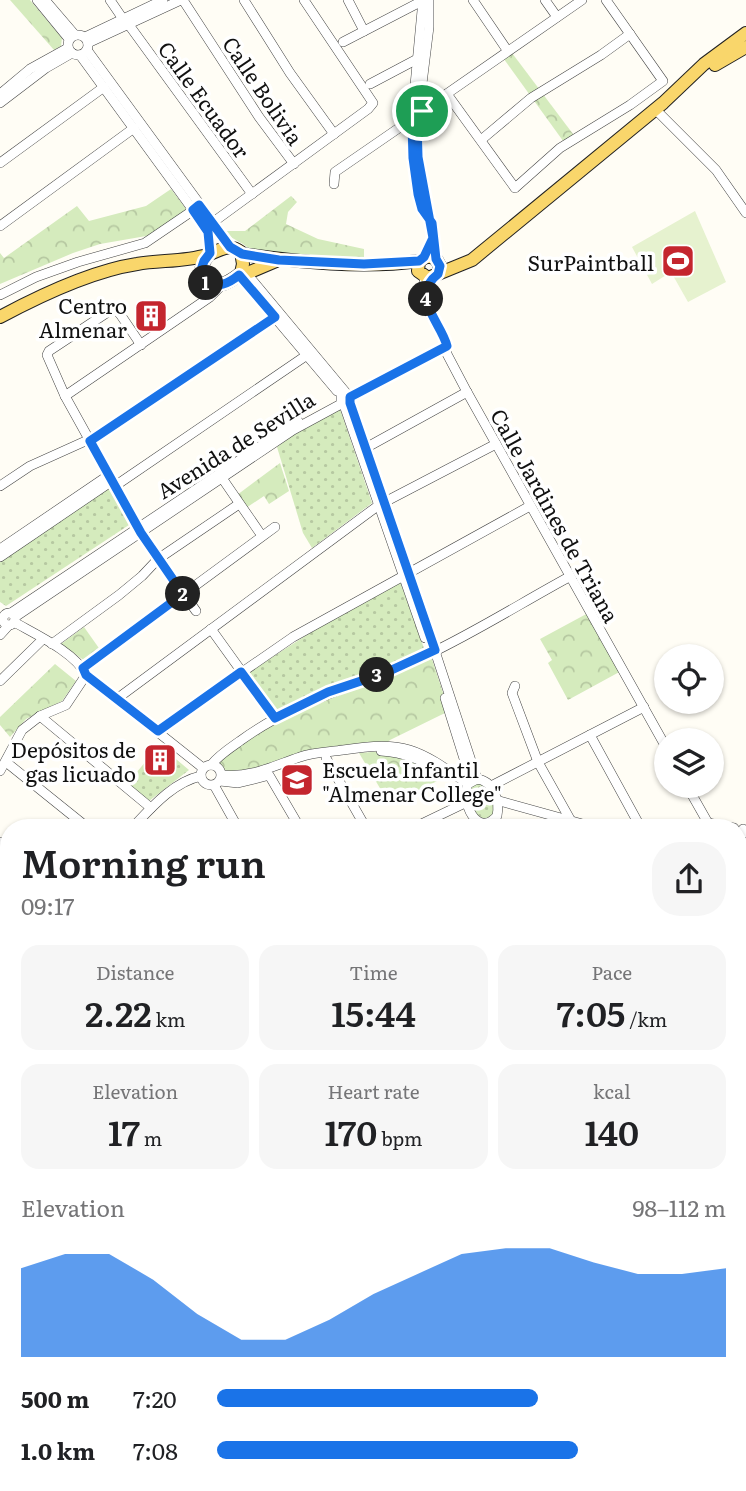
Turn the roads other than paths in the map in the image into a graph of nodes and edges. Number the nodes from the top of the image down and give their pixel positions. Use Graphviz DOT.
graph roads {
  1 [pos="37,0"];
  2 [pos="45,0"];
  3 [pos="110,0"];
  4 [pos="163,0"];
  5 [pos="182,0"];
  6 [pos="244,0"];
  7 [pos="304,0"];
  8 [pos="348,0"];
  9 [pos="425,0"];
  10 [pos="473,0"];
  11 [pos="545,0"];
  12 [pos="582,0"];
  13 [pos="606,0"];
  14 [pos="557,17"];
  15 [pos="126,22"];
  16 [pos="364,31"];
  17 [pos="630,34"];
  18 [pos="745,39"];
  19 [pos="343,42"];
  20 [pos="78,45"];
  21 [pos="507,50"];
  22 [pos="422,57"];
  23 [pos="370,84"];
  24 [pos="104,87"];
  25 [pos="0,94"];
  26 [pos="447,94"];
  27 [pos="0,103"];
  28 [pos="659,106"];
  29 [pos="418,108"];
  30 [pos="412,122"];
  31 [pos="134,128"];
  32 [pos="334,134"];
  33 [pos="481,140"];
  34 [pos="0,163"];
  35 [pos="293,164"];
  36 [pos="334,184"];
  37 [pos="253,194"];
  38 [pos="196,208"];
  39 [pos="746,213"];
  40 [pos="212,223"];
  41 [pos="0,226"];
  42 [pos="230,247"];
  43 [pos="209,254"];
  44 [pos="242,254"];
  45 [pos="170,260"];
  46 [pos="279,260"];
  47 [pos="429,268"];
  48 [pos="245,271"];
  49 [pos="203,278"];
  50 [pos="222,285"];
  51 [pos="0,295"];
  52 [pos="200,304"];
  53 [pos="0,314"];
  54 [pos="275,317"];
  55 [pos="141,345"];
  56 [pos="447,346"];
  57 [pos="307,355"];
  58 [pos="467,392"];
  59 [pos="65,396"];
  60 [pos="345,400"];
  61 [pos="90,440"];
  62 [pos="496,444"];
  63 [pos="363,450"];
  64 [pos="222,478"];
  65 [pos="112,480"];
  66 [pos="0,486"];
  67 [pos="239,504"];
  68 [pos="382,504"];
  69 [pos="530,506"];
  70 [pos="275,527"];
  71 [pos="139,530"];
  72 [pos="262,536"];
  73 [pos="0,549"];
  74 [pos="0,557"];
  75 [pos="158,559"];
  76 [pos="406,573"];
  77 [pos="569,577"];
  78 [pos="183,594"];
  79 [pos="196,611"];
  80 [pos="7,618"];
  81 [pos="211,629"];
  82 [pos="0,635"];
  83 [pos="43,639"];
  84 [pos="52,644"];
  85 [pos="433,652"];
  86 [pos="85,672"];
  87 [pos="241,672"];
  88 [pos="0,681"];
  89 [pos="515,686"];
  90 [pos="118,698"];
  91 [pos="643,708"];
  92 [pos="40,716"];
  93 [pos="275,718"];
  94 [pos="655,728"];
  95 [pos="158,731"];
  96 [pos="590,735"];
  97 [pos="326,758"];
  98 [pos="6,762"];
  99 [pos="538,762"];
  100 [pos="205,770"];
  101 [pos="0,771"];
  102 [pos="270,775"];
  103 [pos="219,780"];
  104 [pos="471,783"];
  105 [pos="491,786"];
  106 [pos="694,798"];
  107 [pos="496,800"];
  108 [pos="467,802"];
  109 [pos="151,807"];
  110 [pos="548,816"];
  111 [pos="77,819"];
  112 [pos="140,819"];
  113 [pos="234,819"];
  114 [pos="295,819"];
  115 [pos="361,819"];
  116 [pos="431,819"];
  117 [pos="477,819"];
  118 [pos="491,819"];
  119 [pos="549,819"];
  120 [pos="562,819"];
  121 [pos="570,819"];
  122 [pos="636,819"];
  123 [pos="706,819"];
  1 -- 20 [label="street"];
  2 -- 20 [label="street"];
  3 -- 15 [label="street, Calle Ecuador"];
  4 -- 15 [label="street"];
  5 -- 15 [label="street"];
  5 -- 35 [label="street, Calle Bolivia"];
  6 -- 32 [label="street"];
  7 -- 32 [label="street"];
  8 -- 16 [label="street"];
  9 -- 16 [label="street"];
  9 -- 22 [label="street"];
  10 -- 21 [label="street"];
  11 -- 14 [label="street"];
  12 -- 14 [label="street"];
  13 -- 17 [label="street"];
  14 -- 21 [label="street"];
  15 -- 20 [label="street"];
  15 -- 37 [label="street, Calle Ecuador"];
  16 -- 19 [label="street"];
  17 -- 33 [label="street"];
  17 -- 33 [label="street"];
  18 -- 28 [label="main road"];
  18 -- 28 [label="main road"];
  20 -- 24 [label="street"];
  20 -- 25 [label="street"];
  20 -- 27 [label="street"];
  20 -- 38 [label="street"];
  21 -- 26 [label="street"];
  22 -- 23 [label="street"];
  22 -- 29 [label="street"];
  24 -- 31 [label="street"];
  24 -- 34 [label="street"];
  26 -- 29 [label="street"];
  26 -- 33 [label="street"];
  28 -- 39 [label="street"];
  28 -- 47 [label="main road"];
  29 -- 30 [label="street"];
  29 -- 30 [label="street"];
  30 -- 36 [label="street"];
  30 -- 47 [label="street, Calle Jardines de Triana"];
  31 -- 38 [label="street"];
  31 -- 41 [label="street"];
  32 -- 35 [label="street"];
  35 -- 37 [label="street"];
  37 -- 40 [label="street"];
  38 -- 40 [label="street"];
  38 -- 43 [label="street"];
  38 -- 51 [label="street"];
  40 -- 42 [label="street"];
  42 -- 43 [label="main road"];
  42 -- 44 [label="main road"];
  43 -- 45 [label="main road"];
  43 -- 49 [label="main road"];
  44 -- 46 [label="main road"];
  44 -- 48 [label="main road"];
  45 -- 49 [label="main road"];
  45 -- 53 [label="main road"];
  46 -- 47 [label="main road"];
  46 -- 48 [label="main road"];
  47 -- 56 [label="street, Calle Jardines de Triana"];
  48 -- 50 [label="main road"];
  48 -- 54 [label="street"];
  48 -- 60 [label="street"];
  49 -- 50 [label="main road"];
  49 -- 52 [label="street"];
  50 -- 52 [label="street"];
  52 -- 55 [label="street"];
  54 -- 57 [label="street"];
  54 -- 61 [label="street"];
  55 -- 59 [label="street"];
  55 -- 59 [label="street"];
  56 -- 58 [label="street, Calle Jardines de Triana"];
  56 -- 60 [label="street"];
  57 -- 60 [label="street"];
  57 -- 65 [label="street"];
  58 -- 62 [label="street, Calle Jardines de Triana"];
  58 -- 63 [label="street"];
  59 -- 61 [label="street"];
  60 -- 63 [label="street"];
  60 -- 64 [label="street, Avenida de Sevilla"];
  60 -- 71 [label="street, Avenida de Sevilla"];
  61 -- 65 [label="street"];
  61 -- 66 [label="street"];
  62 -- 68 [label="street"];
  62 -- 69 [label="street, Calle Jardines de Triana"];
  63 -- 68 [label="street"];
  64 -- 67 [label="street"];
  64 -- 71 [label="street, Avenida de Sevilla"];
  65 -- 71 [label="street"];
  65 -- 73 [label="street"];
  65 -- 74 [label="street"];
  67 -- 72 [label="street"];
  67 -- 75 [label="street"];
  68 -- 76 [label="street"];
  68 -- 81 [label="street"];
  69 -- 76 [label="street"];
  69 -- 77 [label="street, Calle Jardines de Triana"];
  70 -- 72 [label="street"];
  71 -- 75 [label="street"];
  71 -- 80 [label="street, Avenida de Sevilla"];
  72 -- 78 [label="street"];
  75 -- 78 [label="street"];
  75 -- 84 [label="street"];
  76 -- 85 [label="street"];
  76 -- 87 [label="street"];
  77 -- 85 [label="street"];
  77 -- 91 [label="street, Calle Jardines de Triana"];
  78 -- 79 [label="street"];
  78 -- 86 [label="street"];
  80 -- 82 [label="street, Avenida de Sevilla"];
  80 -- 83 [label="street"];
  81 -- 87 [label="street"];
  81 -- 90 [label="street"];
  83 -- 84 [label="street"];
  83 -- 88 [label="street"];
  84 -- 86 [label="street"];
  85 -- 93 [label="street"];
  85 -- 104 [label="street"];
  86 -- 90 [label="street"];
  86 -- 92 [label="street"];
  87 -- 93 [label="street"];
  87 -- 95 [label="street"];
  89 -- 99 [label="street"];
  90 -- 95 [label="street"];
  91 -- 94 [label="street, Calle Jardines de Triana"];
  91 -- 96 [label="street"];
  92 -- 98 [label="street"];
  92 -- 109 [label="street"];
  93 -- 100 [label="street"];
  95 -- 100 [label="street"];
  96 -- 99 [label="street"];
  96 -- 122 [label="street"];
  97 -- 102 [label="street"];
  97 -- 104 [label="street"];
  97 -- 115 [label="street"];
  98 -- 101 [label="street"];
  98 -- 111 [label="street"];
  99 -- 105 [label="street"];
  99 -- 121 [label="street"];
  100 -- 103 [label="street"];
  100 -- 103 [label="street"];
  100 -- 109 [label="street"];
  102 -- 103 [label="street"];
  102 -- 114 [label="street"];
  103 -- 104 [label="street"];
  103 -- 113 [label="street"];
  104 -- 105 [label="street"];
  104 -- 108 [label="street"];
  105 -- 107 [label="street"];
  106 -- 123 [label="street"];
  107 -- 110 [label="street"];
  107 -- 118 [label="street"];
  108 -- 116 [label="street"];
  108 -- 117 [label="street"];
  109 -- 112 [label="street"];
  110 -- 119 [label="street"];
  110 -- 120 [label="street"];
}
